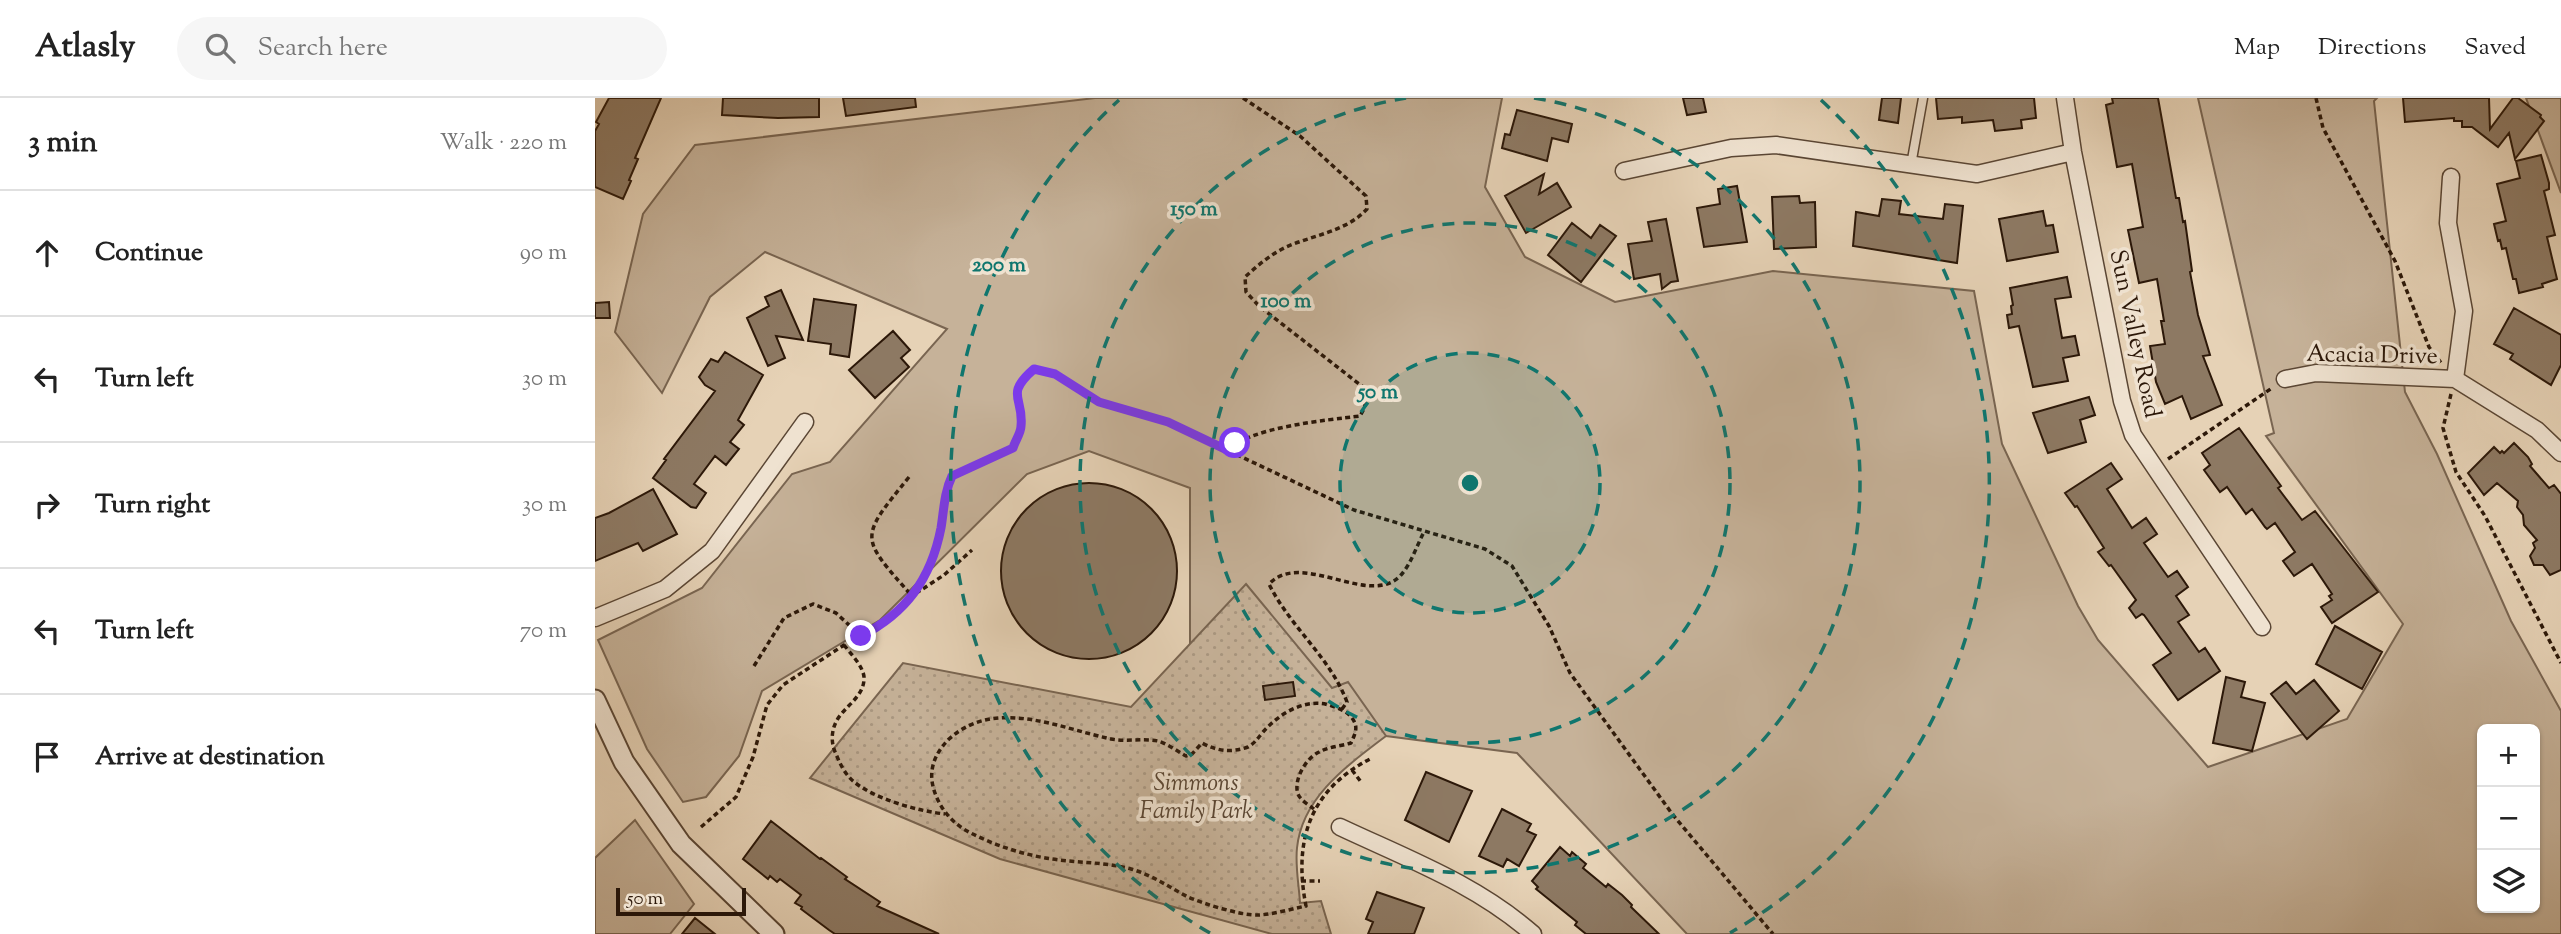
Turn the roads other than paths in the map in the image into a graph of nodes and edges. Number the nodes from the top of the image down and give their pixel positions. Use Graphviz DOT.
graph roads {
  1 [pos="1923,98"];
  2 [pos="2065,98"];
  3 [pos="2073,152"];
  4 [pos="1911,165"];
  5 [pos="1624,172"];
  6 [pos="2451,177"];
  7 [pos="2285,379"];
  8 [pos="2455,379"];
  9 [pos="805,422"];
  10 [pos="2561,453"];
  11 [pos="595,618"];
  12 [pos="2262,627"];
  13 [pos="595,700"];
  14 [pos="1340,827"];
  15 [pos="774,934"];
  16 [pos="1533,934"];
  1 -- 4 [label="lane"];
  2 -- 3 [label="street, Sun Valley Road"];
  3 -- 4 [label="street"];
  3 -- 12 [label="street, Sun Valley Road"];
  4 -- 5 [label="street"];
  6 -- 8 [label="street"];
  7 -- 8 [label="street, Acacia Drive"];
  8 -- 10 [label="street, Acacia Drive"];
  9 -- 11 [label="street"];
  13 -- 15 [label="street"];
  14 -- 16 [label="street"];
}
